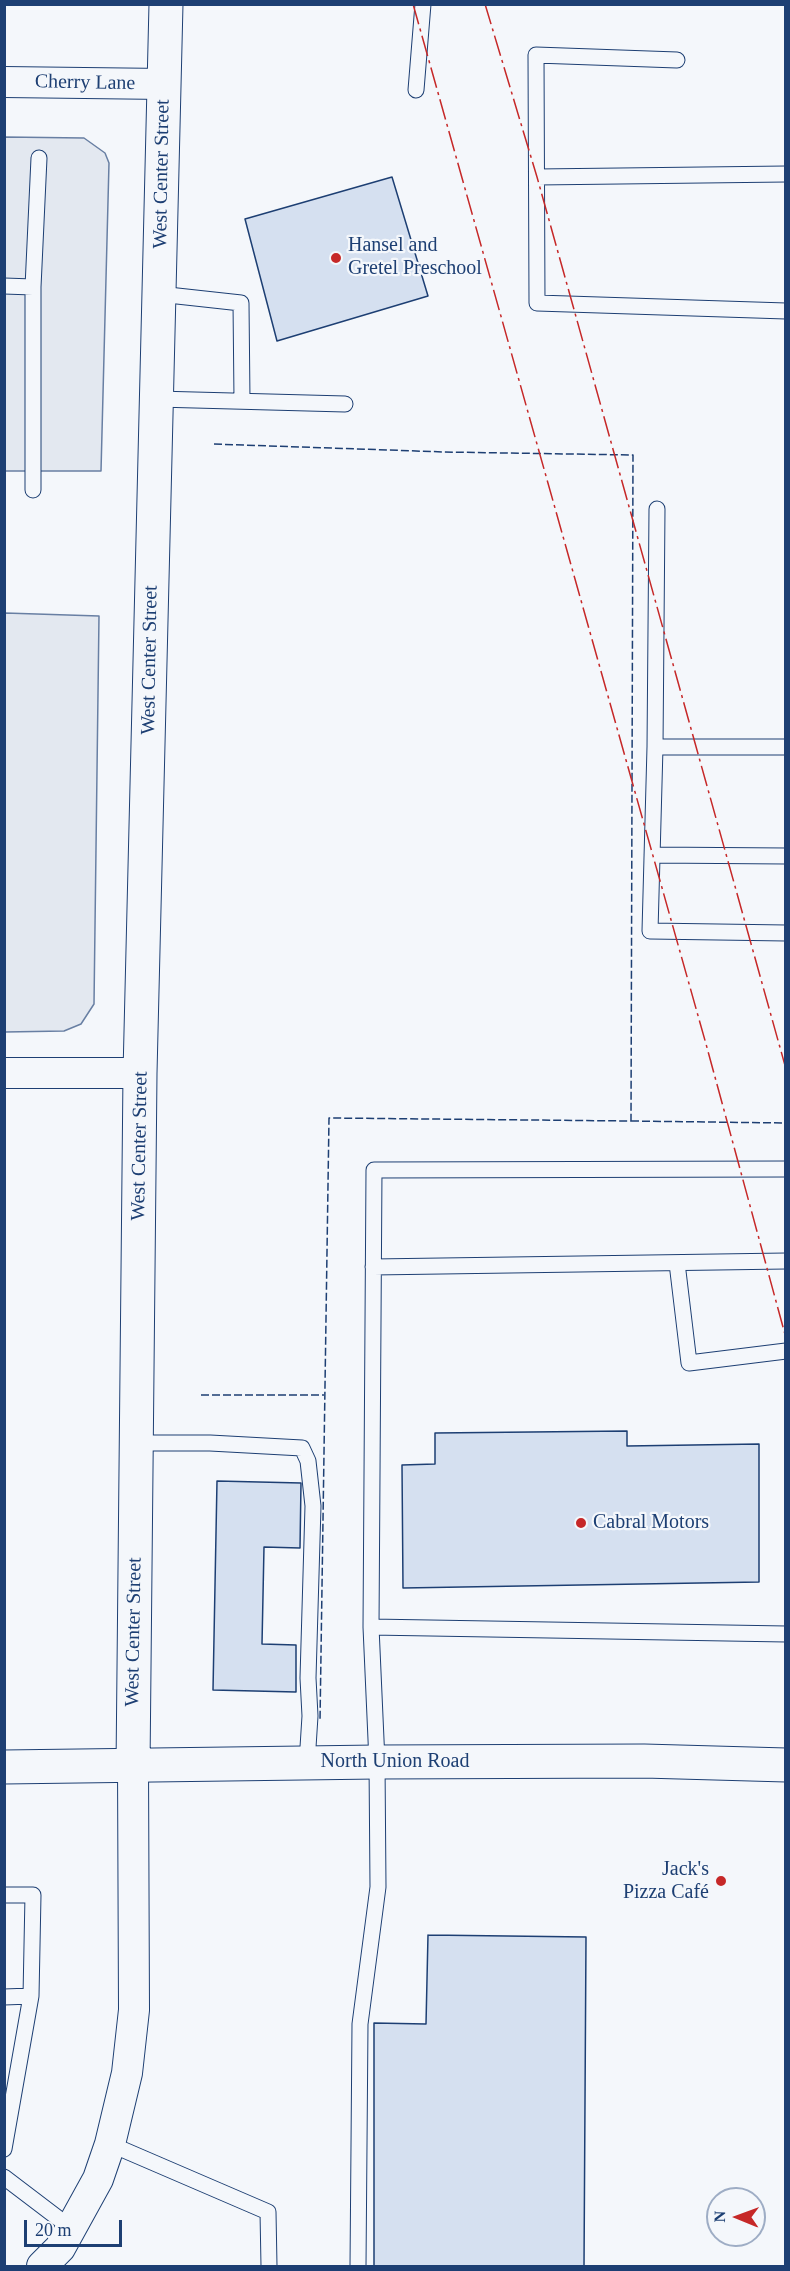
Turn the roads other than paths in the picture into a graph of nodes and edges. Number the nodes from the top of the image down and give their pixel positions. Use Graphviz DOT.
graph roads {
  1 [pos="166,4"];
  2 [pos="423,4"];
  3 [pos="677,60"];
  4 [pos="4,82"];
  5 [pos="165,84"];
  6 [pos="416,90"];
  7 [pos="39,158"];
  8 [pos="786,174"];
  9 [pos="537,177"];
  10 [pos="4,286"];
  11 [pos="33,287"];
  12 [pos="159,294"];
  13 [pos="786,311"];
  14 [pos="157,399"];
  15 [pos="243,400"];
  16 [pos="345,404"];
  17 [pos="33,490"];
  18 [pos="657,509"];
  19 [pos="655,747"];
  20 [pos="786,747"];
  21 [pos="652,855"];
  22 [pos="786,856"];
  23 [pos="786,933"];
  24 [pos="140,1072"];
  25 [pos="4,1073"];
  26 [pos="786,1169"];
  27 [pos="786,1261"];
  28 [pos="677,1263"];
  29 [pos="373,1267"];
  30 [pos="786,1351"];
  31 [pos="136,1443"];
  32 [pos="371,1627"];
  33 [pos="786,1635"];
  34 [pos="377,1762"];
  35 [pos="307,1763"];
  36 [pos="786,1765"];
  37 [pos="133,1766"];
  38 [pos="4,1767"];
  39 [pos="4,1895"];
  40 [pos="30,1996"];
  41 [pos="4,1997"];
  42 [pos="110,2144"];
  43 [pos="4,2149"];
  44 [pos="4,2177"];
  45 [pos="71,2228"];
  46 [pos="42,2266"];
  47 [pos="269,2266"];
  48 [pos="358,2266"];
  1 -- 5 [label="street, West Center Street"];
  2 -- 6 [label="lane"];
  3 -- 9 [label="lane"];
  4 -- 5 [label="street, Cherry Lane"];
  5 -- 12 [label="street, West Center Street"];
  7 -- 11 [label="lane"];
  8 -- 9 [label="lane"];
  9 -- 13 [label="lane"];
  10 -- 11 [label="lane"];
  11 -- 17 [label="lane"];
  12 -- 14 [label="street, West Center Street"];
  12 -- 15 [label="lane"];
  14 -- 15 [label="lane"];
  14 -- 24 [label="street, West Center Street"];
  15 -- 16 [label="lane"];
  18 -- 19 [label="lane"];
  19 -- 20 [label="lane"];
  19 -- 21 [label="lane"];
  21 -- 22 [label="lane"];
  21 -- 23 [label="lane"];
  24 -- 25 [label="street"];
  24 -- 31 [label="street, West Center Street"];
  26 -- 29 [label="lane"];
  27 -- 28 [label="lane"];
  28 -- 29 [label="lane"];
  28 -- 30 [label="lane"];
  29 -- 32 [label="lane"];
  31 -- 35 [label="lane"];
  31 -- 37 [label="street, West Center Street"];
  32 -- 33 [label="lane"];
  32 -- 34 [label="lane"];
  34 -- 35 [label="street, North Union Road"];
  34 -- 36 [label="street, North Union Road"];
  34 -- 48 [label="lane"];
  35 -- 37 [label="street, North Union Road"];
  37 -- 38 [label="street, North Union Road"];
  37 -- 42 [label="street, West Center Street"];
  39 -- 40 [label="lane"];
  40 -- 41 [label="lane"];
  40 -- 43 [label="lane"];
  42 -- 45 [label="street, West Center Street"];
  42 -- 47 [label="lane"];
  44 -- 45 [label="lane"];
  45 -- 46 [label="street, West Center Street"];
}
